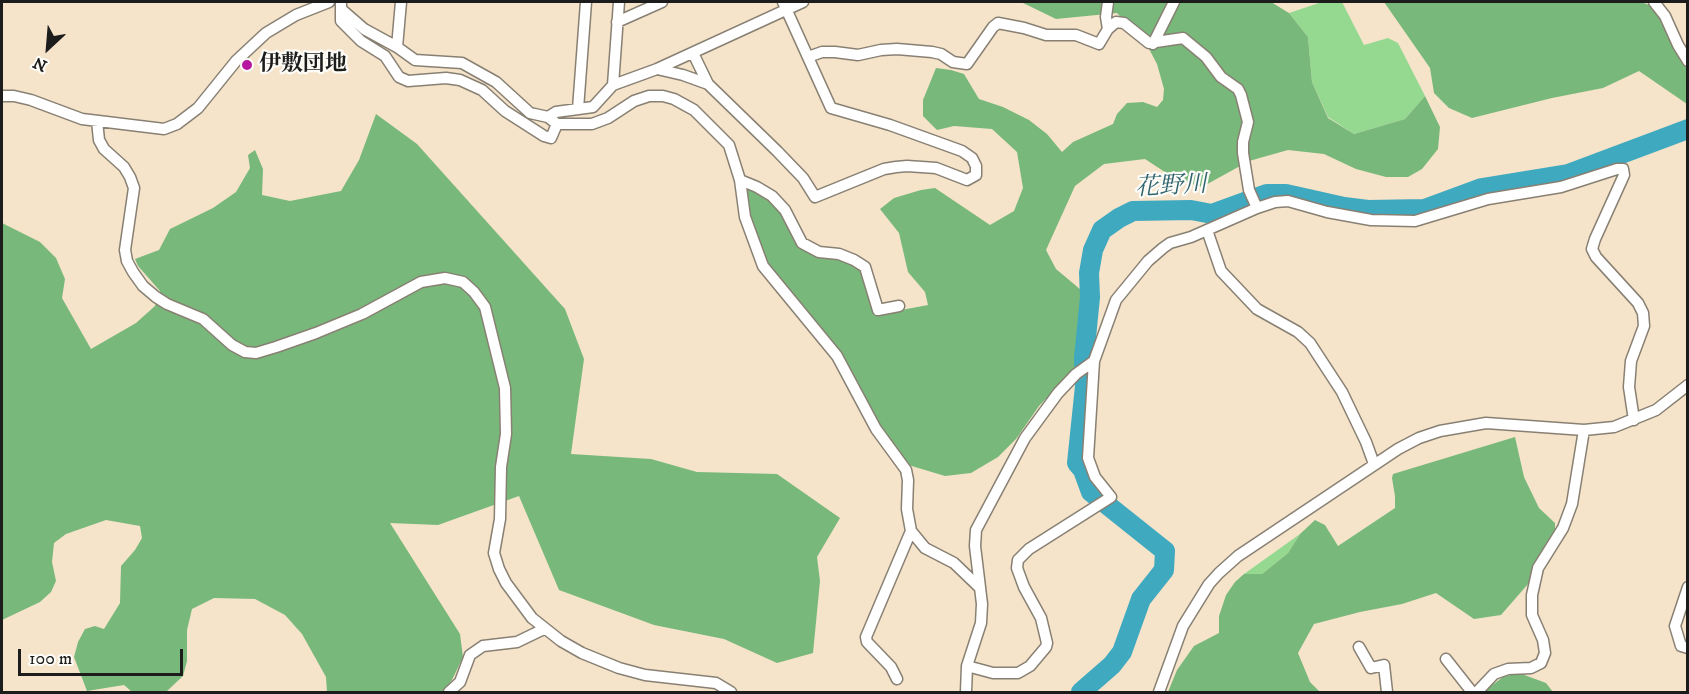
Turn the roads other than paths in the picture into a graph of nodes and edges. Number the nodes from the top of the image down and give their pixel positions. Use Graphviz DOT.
graph roads {
  1 [pos="329,2"];
  2 [pos="401,2"];
  3 [pos="586,2"];
  4 [pos="619,2"];
  5 [pos="662,2"];
  6 [pos="803,2"];
  7 [pos="1108,2"];
  8 [pos="1174,2"];
  9 [pos="1654,2"];
  10 [pos="341,5"];
  11 [pos="785,5"];
  12 [pos="617,22"];
  13 [pos="1108,29"];
  14 [pos="1153,44"];
  15 [pos="397,47"];
  16 [pos="693,53"];
  17 [pos="808,57"];
  18 [pos="1688,62"];
  19 [pos="657,69"];
  20 [pos="708,84"];
  21 [pos="613,85"];
  22 [pos="2,96"];
  23 [pos="578,109"];
  24 [pos="97,121"];
  25 [pos="553,121"];
  26 [pos="740,180"];
  27 [pos="1257,208"];
  28 [pos="1207,230"];
  29 [pos="899,306"];
  30 [pos="1094,361"];
  31 [pos="1688,385"];
  32 [pos="1634,420"];
  33 [pos="1584,430"];
  34 [pos="1374,464"];
  35 [pos="911,531"];
  36 [pos="979,587"];
  37 [pos="1688,587"];
  38 [pos="544,629"];
  39 [pos="1359,647"];
  40 [pos="1688,648"];
  41 [pos="1446,659"];
  42 [pos="967,666"];
  43 [pos="897,679"];
  44 [pos="449,693"];
  45 [pos="731,693"];
  46 [pos="966,693"];
  47 [pos="1159,693"];
  48 [pos="1387,693"];
  49 [pos="1472,693"];
  50 [pos="1477,693"];
  1 -- 24 [label="street"];
  2 -- 15 [label="street"];
  3 -- 23 [label="street"];
  4 -- 12 [label="street"];
  5 -- 12 [label="street"];
  6 -- 11 [label="street"];
  7 -- 13 [label="street"];
  8 -- 14 [label="street"];
  9 -- 18 [label="street"];
  10 -- 15 [label="street"];
  10 -- 25 [label="street"];
  11 -- 16 [label="street"];
  11 -- 17 [label="street"];
  12 -- 21 [label="street"];
  13 -- 14 [label="street"];
  13 -- 17 [label="street"];
  14 -- 27 [label="street"];
  15 -- 25 [label="street"];
  16 -- 19 [label="street"];
  16 -- 20 [label="street"];
  17 -- 20 [label="street"];
  19 -- 20 [label="street"];
  19 -- 21 [label="street"];
  21 -- 23 [label="street"];
  22 -- 24 [label="street"];
  23 -- 25 [label="street"];
  24 -- 38 [label="street"];
  25 -- 26 [label="street"];
  26 -- 29 [label="street"];
  26 -- 35 [label="street"];
  27 -- 28 [label="street"];
  27 -- 32 [label="street"];
  28 -- 30 [label="street"];
  28 -- 34 [label="street"];
  30 -- 36 [label="street"];
  30 -- 42 [label="street"];
  31 -- 32 [label="street"];
  32 -- 33 [label="street"];
  33 -- 34 [label="street"];
  33 -- 50 [label="street"];
  34 -- 47 [label="street"];
  35 -- 36 [label="street"];
  35 -- 43 [label="street"];
  36 -- 42 [label="street"];
  37 -- 40 [label="street"];
  38 -- 44 [label="street"];
  38 -- 45 [label="street"];
  39 -- 48 [label="street"];
  41 -- 49 [label="street"];
  42 -- 46 [label="street"];
}
